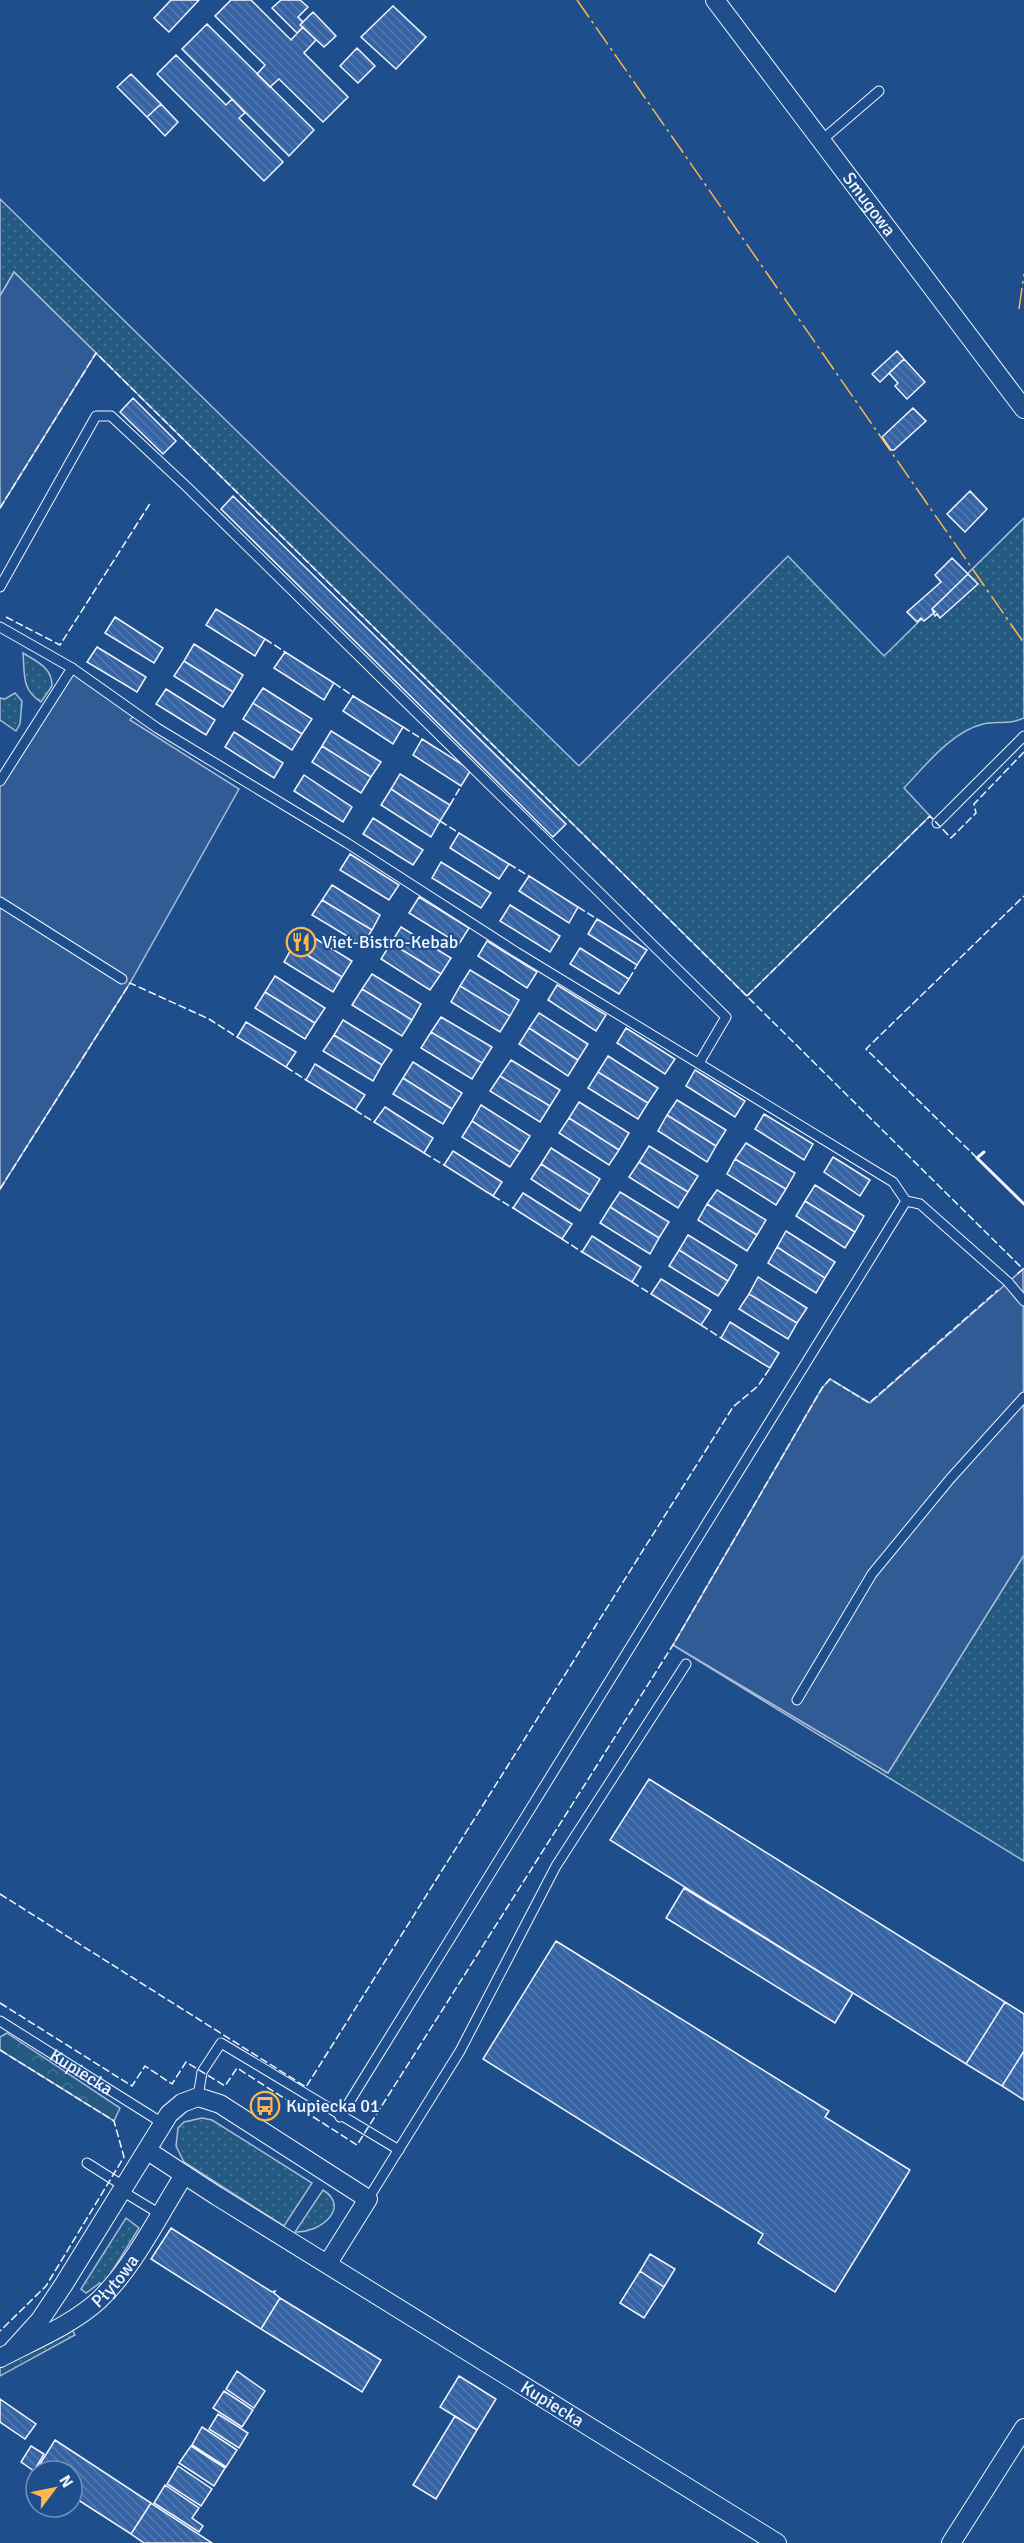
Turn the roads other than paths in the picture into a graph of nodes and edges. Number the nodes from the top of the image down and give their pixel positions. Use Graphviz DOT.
graph roads {
  1 [pos="715,0"];
  2 [pos="879,91"];
  3 [pos="822,140"];
  4 [pos="1024,409"];
  5 [pos="0,587"];
  6 [pos="0,627"];
  7 [pos="72,668"];
  8 [pos="1024,736"];
  9 [pos="0,781"];
  10 [pos="937,823"];
  11 [pos="0,902"];
  12 [pos="122,979"];
  13 [pos="699,1063"];
  14 [pos="906,1201"];
  15 [pos="1024,1301"];
  16 [pos="1024,1397"];
  17 [pos="686,1664"];
  18 [pos="797,1700"];
  19 [pos="0,2021"];
  20 [pos="198,2097"];
  21 [pos="340,2116"];
  22 [pos="164,2124"];
  23 [pos="399,2150"];
  24 [pos="148,2151"];
  25 [pos="87,2163"];
  26 [pos="184,2175"];
  27 [pos="124,2189"];
  28 [pos="368,2199"];
  29 [pos="160,2214"];
  30 [pos="328,2263"];
  31 [pos="6,2355"];
  32 [pos="1024,2428"];
  33 [pos="777,2543"];
  34 [pos="951,2543"];
  1 -- 3 [label="street, Smugowa"];
  2 -- 3 [label="lane"];
  3 -- 4 [label="street, Smugowa"];
  5 -- 13 [label="lane"];
  6 -- 7 [label="lane"];
  7 -- 9 [label="lane"];
  7 -- 13 [label="lane"];
  8 -- 10 [label="lane"];
  11 -- 12 [label="lane"];
  13 -- 14 [label="lane"];
  14 -- 15 [label="lane"];
  14 -- 21 [label="lane"];
  16 -- 18 [label="lane"];
  17 -- 23 [label="lane"];
  19 -- 22 [label="lane, Kupiecka"];
  20 -- 21 [label="lane"];
  20 -- 22 [label="street"];
  20 -- 28 [label="street"];
  21 -- 23 [label="lane"];
  22 -- 24 [label="street"];
  23 -- 28 [label="lane"];
  24 -- 26 [label="street, Kupiecka"];
  24 -- 27 [label="street, Płytowa"];
  25 -- 27 [label="lane"];
  26 -- 29 [label="street, Płytowa"];
  26 -- 30 [label="street, Kupiecka"];
  27 -- 29 [label="lane"];
  27 -- 31 [label="street, Płytowa"];
  28 -- 30 [label="street"];
  29 -- 31 [label="street, Płytowa"];
  30 -- 33 [label="street, Kupiecka"];
  32 -- 34 [label="street"];
}
